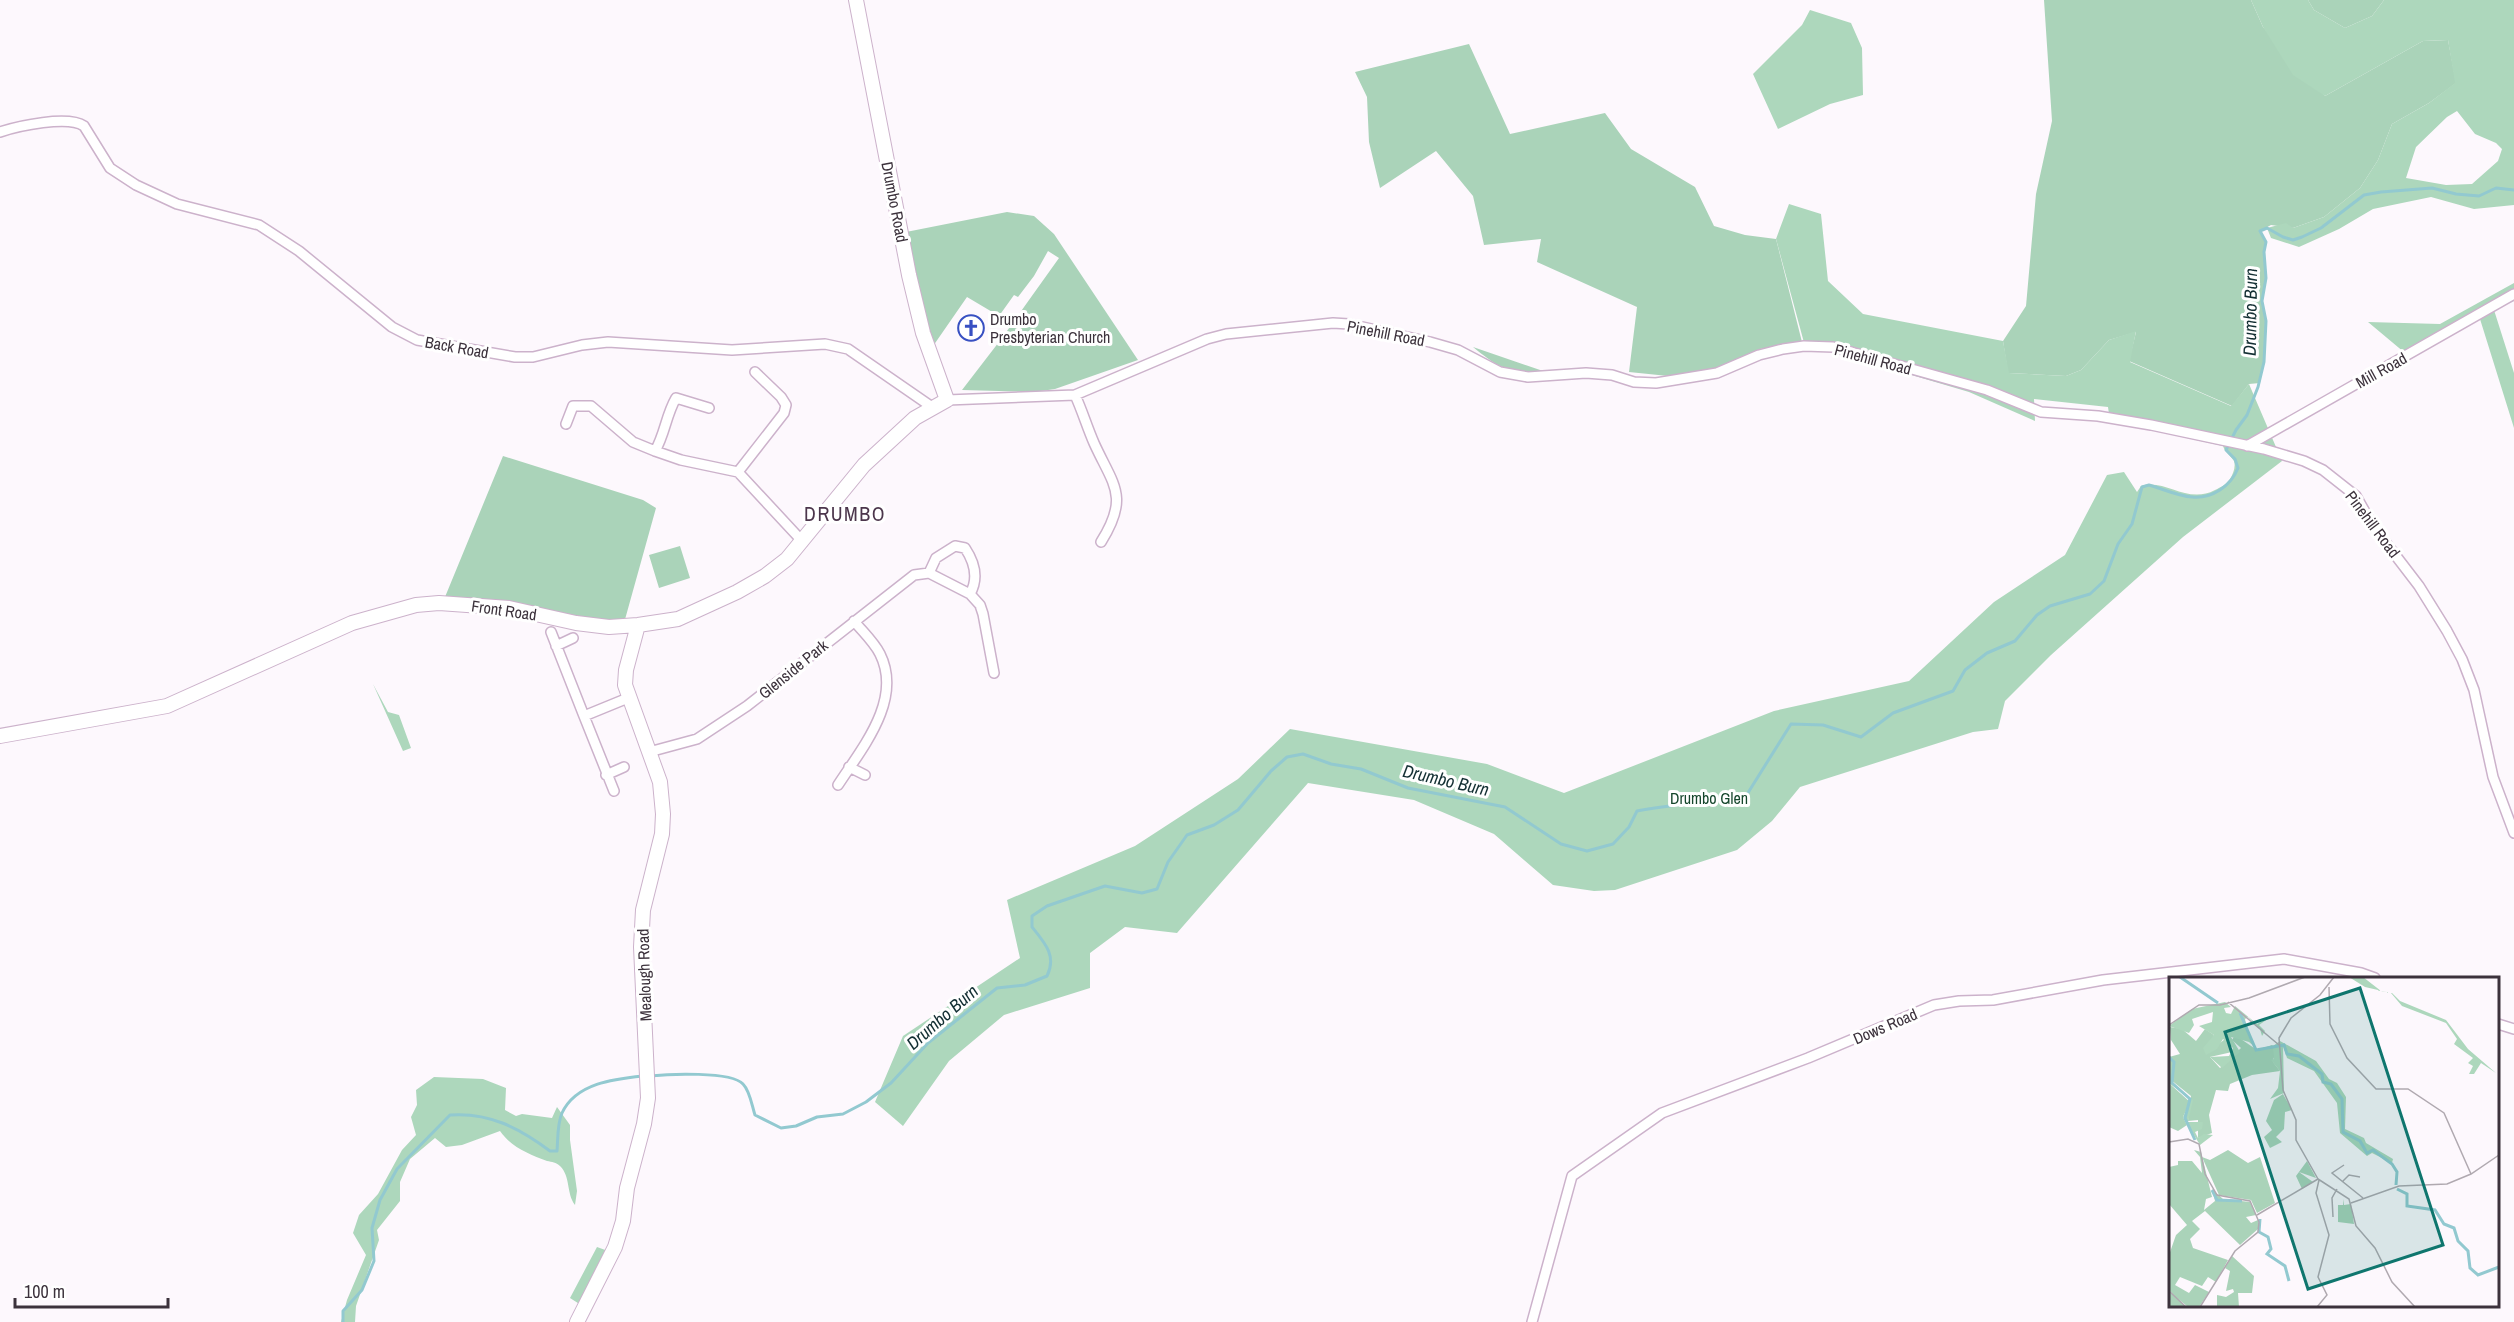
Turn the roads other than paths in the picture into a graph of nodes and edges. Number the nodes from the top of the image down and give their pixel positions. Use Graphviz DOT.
graph roads {
  1 [pos="856,0"];
  2 [pos="0,132"];
  3 [pos="2514,294"];
  4 [pos="755,372"];
  5 [pos="1075,394"];
  6 [pos="947,400"];
  7 [pos="932,407"];
  8 [pos="709,408"];
  9 [pos="566,424"];
  10 [pos="2247,446"];
  11 [pos="655,451"];
  12 [pos="738,472"];
  13 [pos="803,542"];
  14 [pos="1101,542"];
  15 [pos="929,573"];
  16 [pos="970,594"];
  17 [pos="854,621"];
  18 [pos="638,625"];
  19 [pos="550,632"];
  20 [pos="573,638"];
  21 [pos="556,646"];
  22 [pos="994,673"];
  23 [pos="628,698"];
  24 [pos="584,716"];
  25 [pos="0,736"];
  26 [pos="649,752"];
  27 [pos="624,767"];
  28 [pos="849,767"];
  29 [pos="606,775"];
  30 [pos="865,775"];
  31 [pos="838,785"];
  32 [pos="614,791"];
  33 [pos="2514,833"];
  34 [pos="2372,977"];
  35 [pos="2499,1024"];
  36 [pos="2514,1029"];
  37 [pos="577,1322"];
  38 [pos="1532,1322"];
  1 -- 6 [label="street, Drumbo Road"];
  2 -- 7 [label="street, Back Road"];
  3 -- 10 [label="street, Mill Road"];
  4 -- 12 [label="street"];
  5 -- 6 [label="street, Pinehill Road"];
  5 -- 10 [label="street, Pinehill Road"];
  5 -- 14 [label="street"];
  6 -- 7 [label="street, Front Road"];
  7 -- 13 [label="street, Front Road"];
  8 -- 11 [label="street"];
  9 -- 11 [label="street"];
  10 -- 33 [label="street, Pinehill Road"];
  11 -- 12 [label="street"];
  12 -- 13 [label="street"];
  13 -- 18 [label="street, Front Road"];
  15 -- 16 [label="street"];
  15 -- 16 [label="street"];
  15 -- 17 [label="street, Glenside Park"];
  16 -- 22 [label="street"];
  17 -- 26 [label="street, Glenside Park"];
  17 -- 28 [label="street"];
  18 -- 23 [label="street, Mealough Road"];
  18 -- 25 [label="street, Front Road"];
  19 -- 21 [label="street"];
  20 -- 21 [label="street"];
  21 -- 24 [label="street"];
  23 -- 24 [label="street"];
  23 -- 26 [label="street, Mealough Road"];
  24 -- 29 [label="street"];
  26 -- 37 [label="street, Mealough Road"];
  27 -- 29 [label="street"];
  28 -- 30 [label="street"];
  28 -- 31 [label="street"];
  29 -- 32 [label="street"];
  34 -- 38 [label="street, Dows Road"];
  35 -- 36 [label="street"];
}
